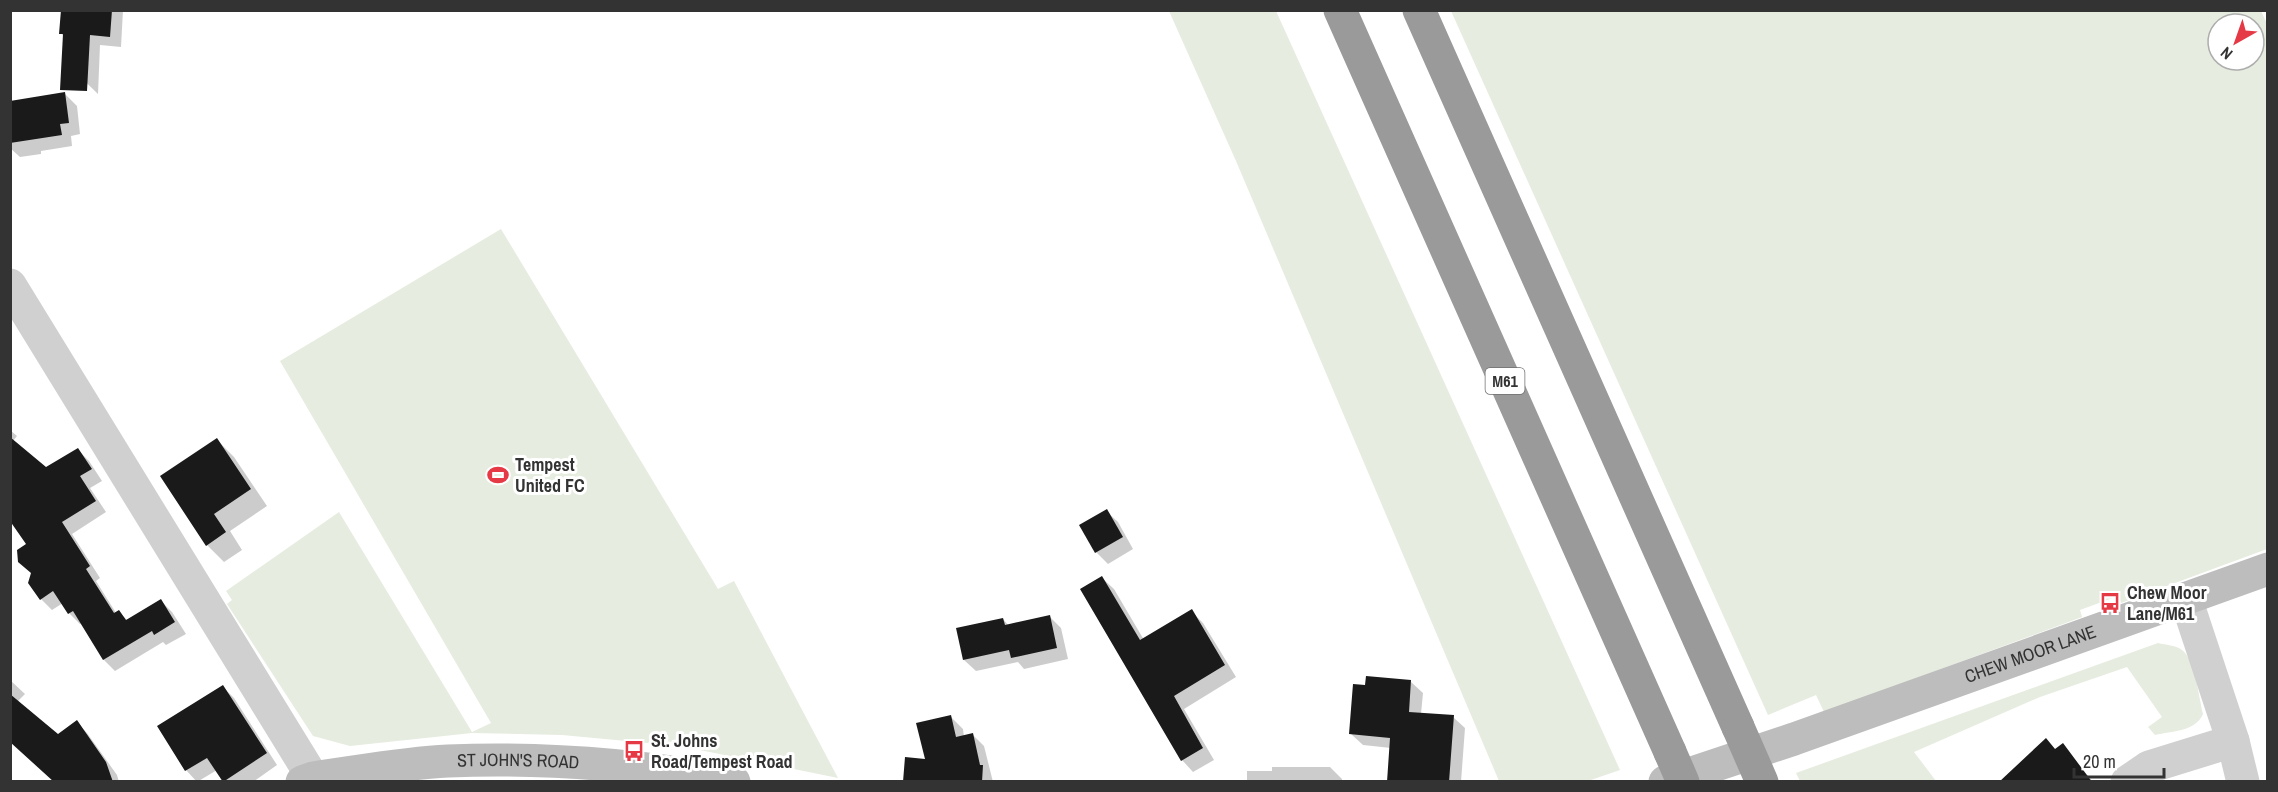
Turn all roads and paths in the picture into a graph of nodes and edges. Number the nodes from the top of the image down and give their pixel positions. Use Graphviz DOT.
graph roads {
  1 [pos="1340,10"];
  2 [pos="1419,10"];
  3 [pos="16,306"];
  4 [pos="2268,569"];
  5 [pos="2186,599"];
  6 [pos="2233,741"];
  7 [pos="1673,772"];
  8 [pos="307,780"];
  9 [pos="734,782"];
  10 [pos="1762,782"];
  11 [pos="2127,782"];
  12 [pos="2243,782"];
  1 -- 7 [label="highway, M61"];
  2 -- 10 [label="highway, bridge"];
  3 -- 8 [label="street"];
  4 -- 5 [label="street, CHEW MOOR LANE"];
  5 -- 6 [label="street"];
  5 -- 7 [label="street, CHEW MOOR LANE"];
  6 -- 11 [label="street"];
  6 -- 12 [label="street"];
  8 -- 9 [label="street, ST JOHN'S ROAD"];
}
